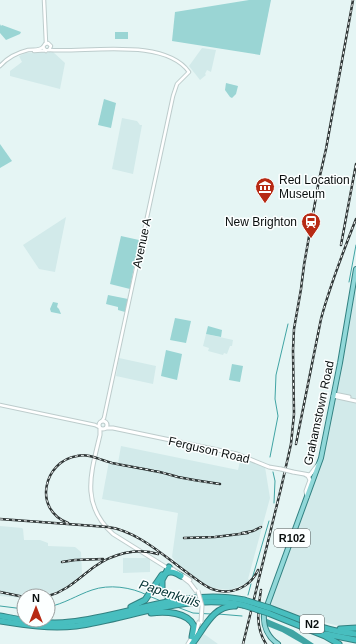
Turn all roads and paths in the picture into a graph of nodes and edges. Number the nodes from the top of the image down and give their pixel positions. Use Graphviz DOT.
graph roads {
  1 [pos="44,0"];
  2 [pos="47,43"];
  3 [pos="43,47"];
  4 [pos="49,49"];
  5 [pos="26,51"];
  6 [pos="0,66"];
  7 [pos="356,269"];
  8 [pos="333,395"];
  9 [pos="356,400"];
  10 [pos="0,405"];
  11 [pos="105,424"];
  12 [pos="98,426"];
  13 [pos="100,435"];
  14 [pos="319,463"];
  15 [pos="306,475"];
  16 [pos="307,499"];
  17 [pos="168,567"];
  18 [pos="165,574"];
  19 [pos="181,576"];
  20 [pos="197,591"];
  21 [pos="230,598"];
  22 [pos="243,604"];
  23 [pos="267,613"];
  24 [pos="0,616"];
  25 [pos="99,619"];
  26 [pos="284,619"];
  27 [pos="0,621"];
  28 [pos="91,621"];
  29 [pos="200,622"];
  30 [pos="308,622"];
  31 [pos="356,628"];
  32 [pos="356,634"];
  33 [pos="192,637"];
  34 [pos="356,639"];
  35 [pos="188,644"];
  36 [pos="191,644"];
  37 [pos="278,644"];
  38 [pos="339,644"];
  1 -- 2 [label="street"];
  2 -- 3 [label="street"];
  2 -- 4 [label="street"];
  3 -- 4 [label="street"];
  3 -- 5 [label="street"];
  4 -- 5 [label="street"];
  4 -- 11 [label="street, Avenue A"];
  5 -- 6 [label="street"];
  7 -- 8 [label="main road, Grahamstown Road / R102"];
  8 -- 9 [label="main road"];
  8 -- 14 [label="main road, Grahamstown Road / R102"];
  10 -- 12 [label="street"];
  11 -- 12 [label="main road"];
  11 -- 12 [label="main road"];
  11 -- 13 [label="main road"];
  11 -- 15 [label="main road, Ferguson Road, bridge"];
  12 -- 13 [label="main road"];
  13 -- 17 [label="main road"];
  14 -- 15 [label="main road"];
  14 -- 16 [label="main road, Grahamstown Road / R102"];
  15 -- 16 [label="main road"];
  16 -- 23 [label="main road, Grahamstown Road / R102"];
  17 -- 18 [label="highway"];
  17 -- 19 [label="main road"];
  17 -- 20 [label="main road"];
  17 -- 25 [label="highway"];
  18 -- 19 [label="highway"];
  18 -- 21 [label="highway"];
  19 -- 20 [label="main road"];
  20 -- 29 [label="main road, bridge"];
  21 -- 22 [label="highway, N2"];
  21 -- 25 [label="highway, N2"];
  22 -- 23 [label="highway, N2, bridge"];
  22 -- 23 [label="highway, N2, bridge"];
  22 -- 25 [label="highway, N2"];
  22 -- 36 [label="highway"];
  23 -- 26 [label="highway, N2"];
  23 -- 30 [label="highway, N2"];
  23 -- 37 [label="main road, Grahamstown Road / R102"];
  24 -- 28 [label="highway, N2"];
  25 -- 28 [label="highway, N2"];
  25 -- 33 [label="highway"];
  26 -- 34 [label="highway, N2"];
  26 -- 38 [label="highway"];
  27 -- 28 [label="highway, N2"];
  29 -- 33 [label="main road"];
  29 -- 36 [label="main road"];
  30 -- 31 [label="highway"];
  30 -- 32 [label="highway, N2"];
  33 -- 35 [label="main road"];
}
